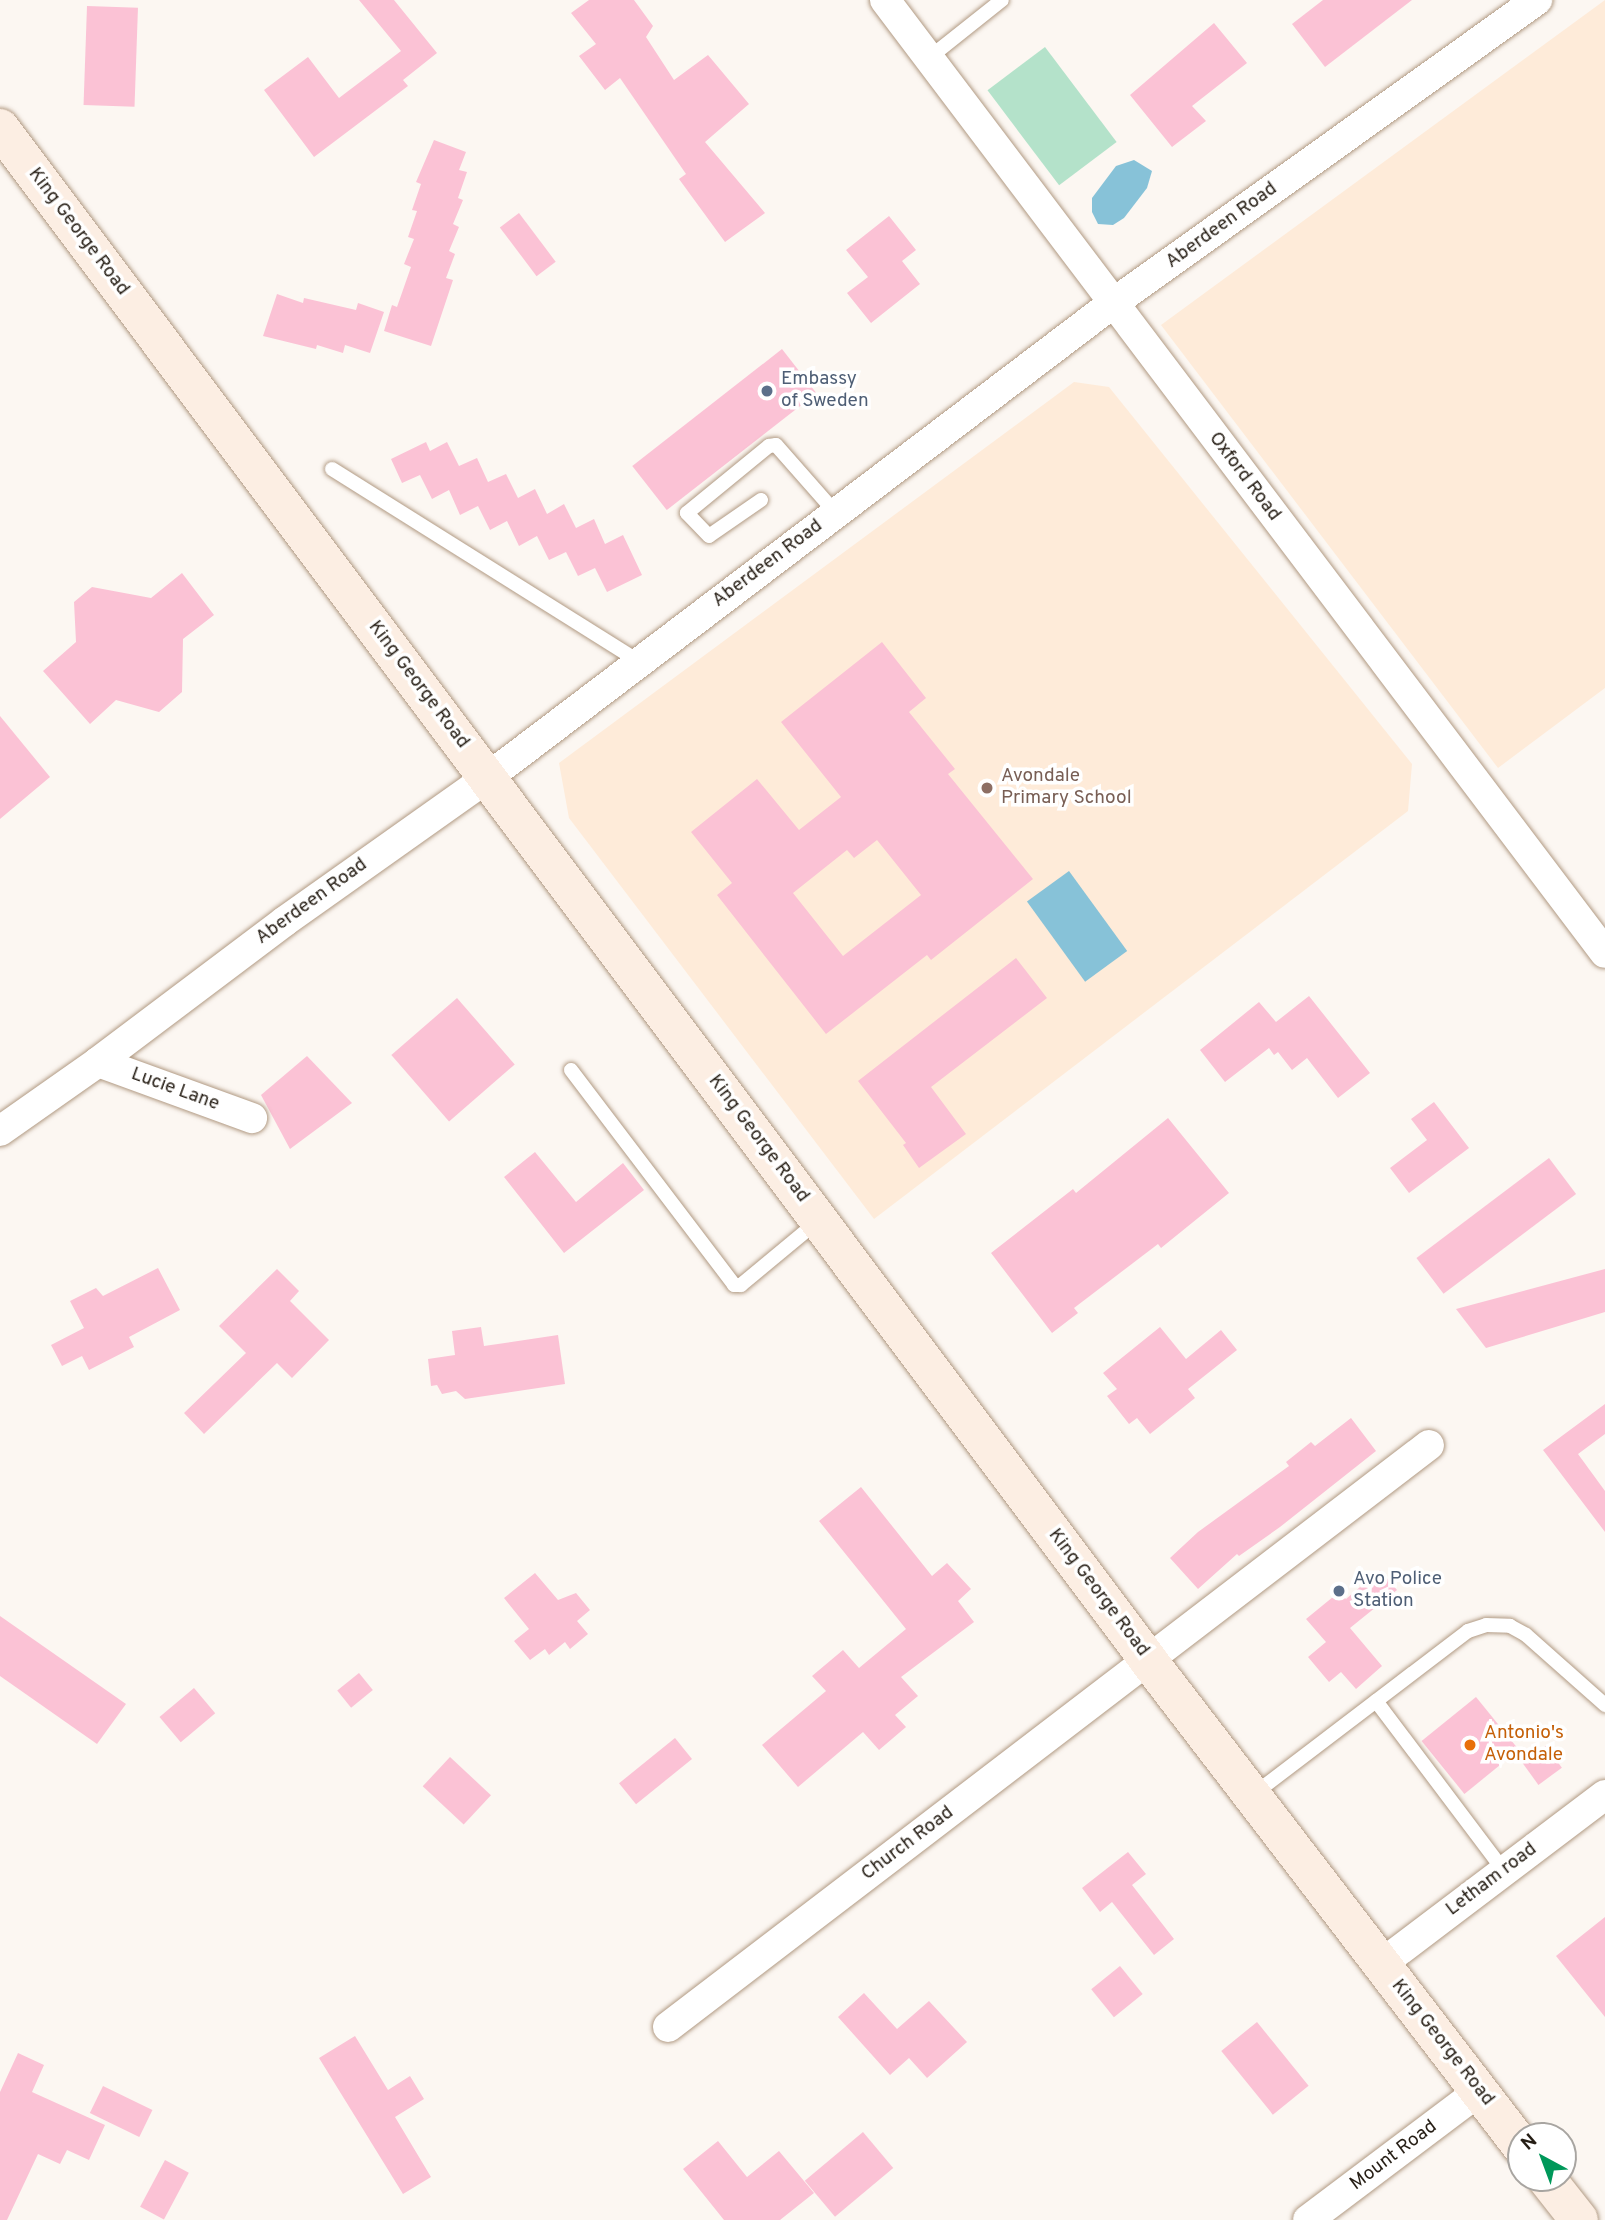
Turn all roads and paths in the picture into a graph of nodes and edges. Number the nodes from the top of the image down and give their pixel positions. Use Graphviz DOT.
graph roads {
  1 [pos="885,0"];
  2 [pos="1002,0"];
  3 [pos="1537,0"];
  4 [pos="929,58"];
  5 [pos="0,128"];
  6 [pos="1112,304"];
  7 [pos="332,469"];
  8 [pos="761,500"];
  9 [pos="836,513"];
  10 [pos="638,661"];
  11 [pos="487,778"];
  12 [pos="1600,936"];
  13 [pos="98,1062"];
  14 [pos="571,1070"];
  15 [pos="252,1118"];
  16 [pos="0,1131"];
  17 [pos="819,1220"];
  18 [pos="1429,1445"];
  19 [pos="1148,1660"];
  20 [pos="1376,1701"];
  21 [pos="1605,1705"];
  22 [pos="1253,1795"];
  23 [pos="1605,1795"];
  24 [pos="1504,1871"];
  25 [pos="1380,1965"];
  26 [pos="668,2028"];
  27 [pos="1479,2091"];
  28 [pos="1507,2128"];
  29 [pos="1557,2192"];
  30 [pos="1308,2220"];
  31 [pos="1579,2220"];
  1 -- 4 [label="street, Oxford Road"];
  2 -- 4 [label="lane"];
  3 -- 6 [label="street, Aberdeen Road"];
  4 -- 6 [label="street, Oxford Road"];
  5 -- 11 [label="main road, King George Road"];
  6 -- 9 [label="street, Aberdeen Road"];
  6 -- 12 [label="street, Oxford Road"];
  7 -- 10 [label="lane"];
  8 -- 9 [label="lane"];
  9 -- 10 [label="street, Aberdeen Road"];
  10 -- 11 [label="street, Aberdeen Road"];
  11 -- 13 [label="street, Aberdeen Road"];
  11 -- 17 [label="main road, King George Road"];
  13 -- 15 [label="street, Lucie Lane"];
  13 -- 16 [label="street, Aberdeen Road"];
  14 -- 17 [label="lane"];
  17 -- 19 [label="main road, King George Road"];
  18 -- 19 [label="street, Church Road"];
  19 -- 22 [label="main road, King George Road"];
  19 -- 26 [label="street, Church Road"];
  20 -- 21 [label="lane"];
  20 -- 22 [label="lane"];
  20 -- 24 [label="lane"];
  22 -- 25 [label="main road, King George Road"];
  23 -- 24 [label="street, Letham road"];
  24 -- 25 [label="street, Letham road"];
  25 -- 27 [label="main road, King George Road"];
  27 -- 28 [label="main road, King George Road"];
  27 -- 30 [label="street, Mount Road"];
  29 -- 31 [label="main road"];
}
